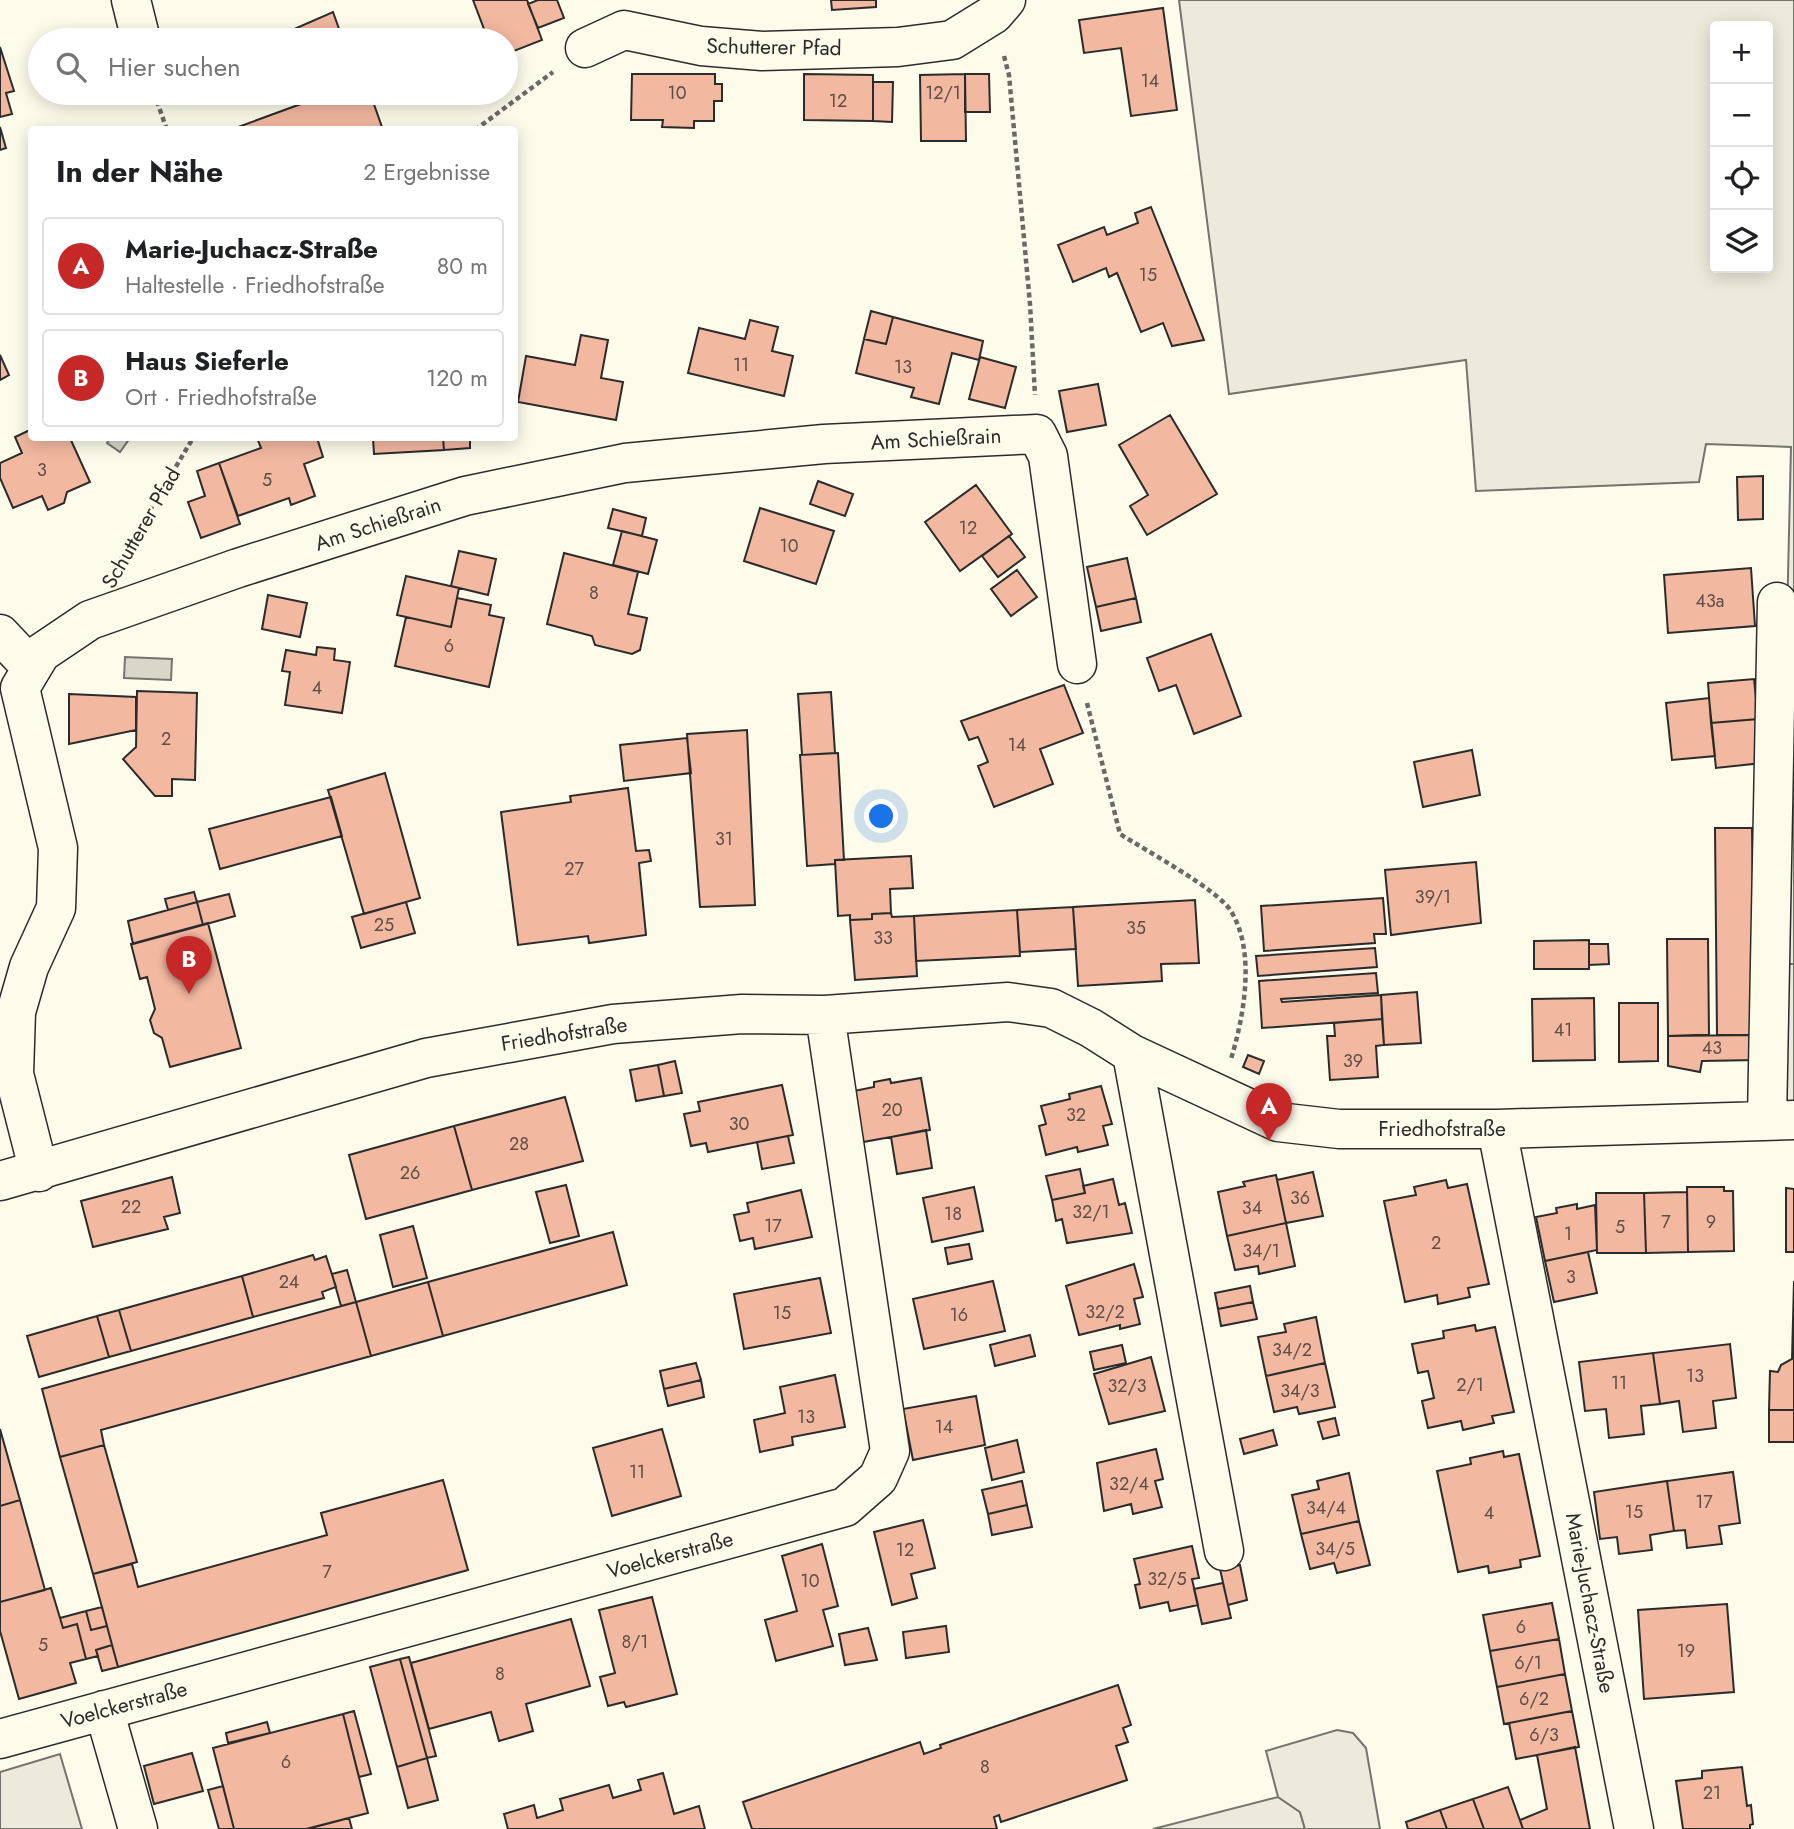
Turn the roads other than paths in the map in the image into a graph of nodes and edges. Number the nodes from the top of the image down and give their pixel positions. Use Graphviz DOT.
graph roads {
  1 [pos="131,0"];
  2 [pos="1000,7"];
  3 [pos="623,15"];
  4 [pos="138,28"];
  5 [pos="585,48"];
  6 [pos="1777,602"];
  7 [pos="0,634"];
  8 [pos="1077,664"];
  9 [pos="32,668"];
  10 [pos="825,1015"];
  11 [pos="1132,1054"];
  12 [pos="1781,1120"];
  13 [pos="1497,1129"];
  14 [pos="39,1172"];
  15 [pos="0,1181"];
  16 [pos="1224,1551"];
  17 [pos="104,1710"];
  18 [pos="0,1739"];
  19 [pos="138,1829"];
  20 [pos="1634,1829"];
  1 -- 4 [label="street"];
  2 -- 3 [label="street, Schutterer Pfad"];
  3 -- 5 [label="street, Schutterer Pfad"];
  6 -- 12 [label="street, Friedhofstraße"];
  7 -- 9 [label="street"];
  8 -- 9 [label="street, Am Schießrain"];
  9 -- 14 [label="street, Am Schießrain"];
  10 -- 11 [label="street, Friedhofstraße"];
  10 -- 14 [label="street, Friedhofstraße"];
  10 -- 17 [label="street, Voelckerstraße"];
  11 -- 13 [label="street, Friedhofstraße"];
  11 -- 16 [label="street"];
  12 -- 13 [label="street, Friedhofstraße"];
  13 -- 20 [label="street, Marie-Juchacz-Straße"];
  14 -- 15 [label="street, Friedhofstraße"];
  17 -- 18 [label="street, Voelckerstraße"];
  17 -- 19 [label="street"];
}
